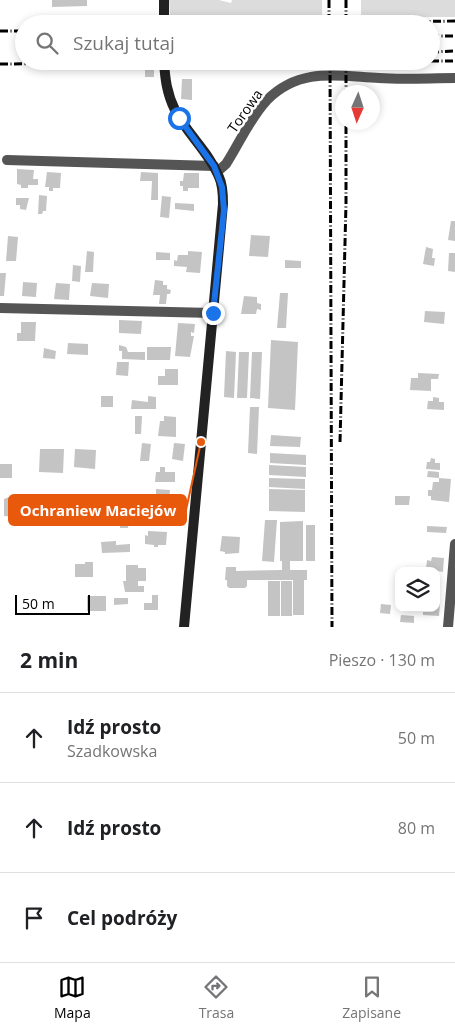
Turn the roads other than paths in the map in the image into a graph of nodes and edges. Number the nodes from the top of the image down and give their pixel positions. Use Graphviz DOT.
graph roads {
  1 [pos="164,0"];
  2 [pos="164,15"];
  3 [pos="165,70"];
  4 [pos="455,78"];
  5 [pos="7,160"];
  6 [pos="215,169"];
  7 [pos="0,308"];
  8 [pos="213,313"];
  9 [pos="455,544"];
  10 [pos="184,627"];
  11 [pos="448,627"];
  1 -- 2 [label="street"];
  3 -- 6 [label="street"];
  4 -- 6 [label="street, Torowa"];
  5 -- 6 [label="street"];
  6 -- 8 [label="street"];
  7 -- 8 [label="street"];
  8 -- 10 [label="street"];
  9 -- 11 [label="street"];
}
